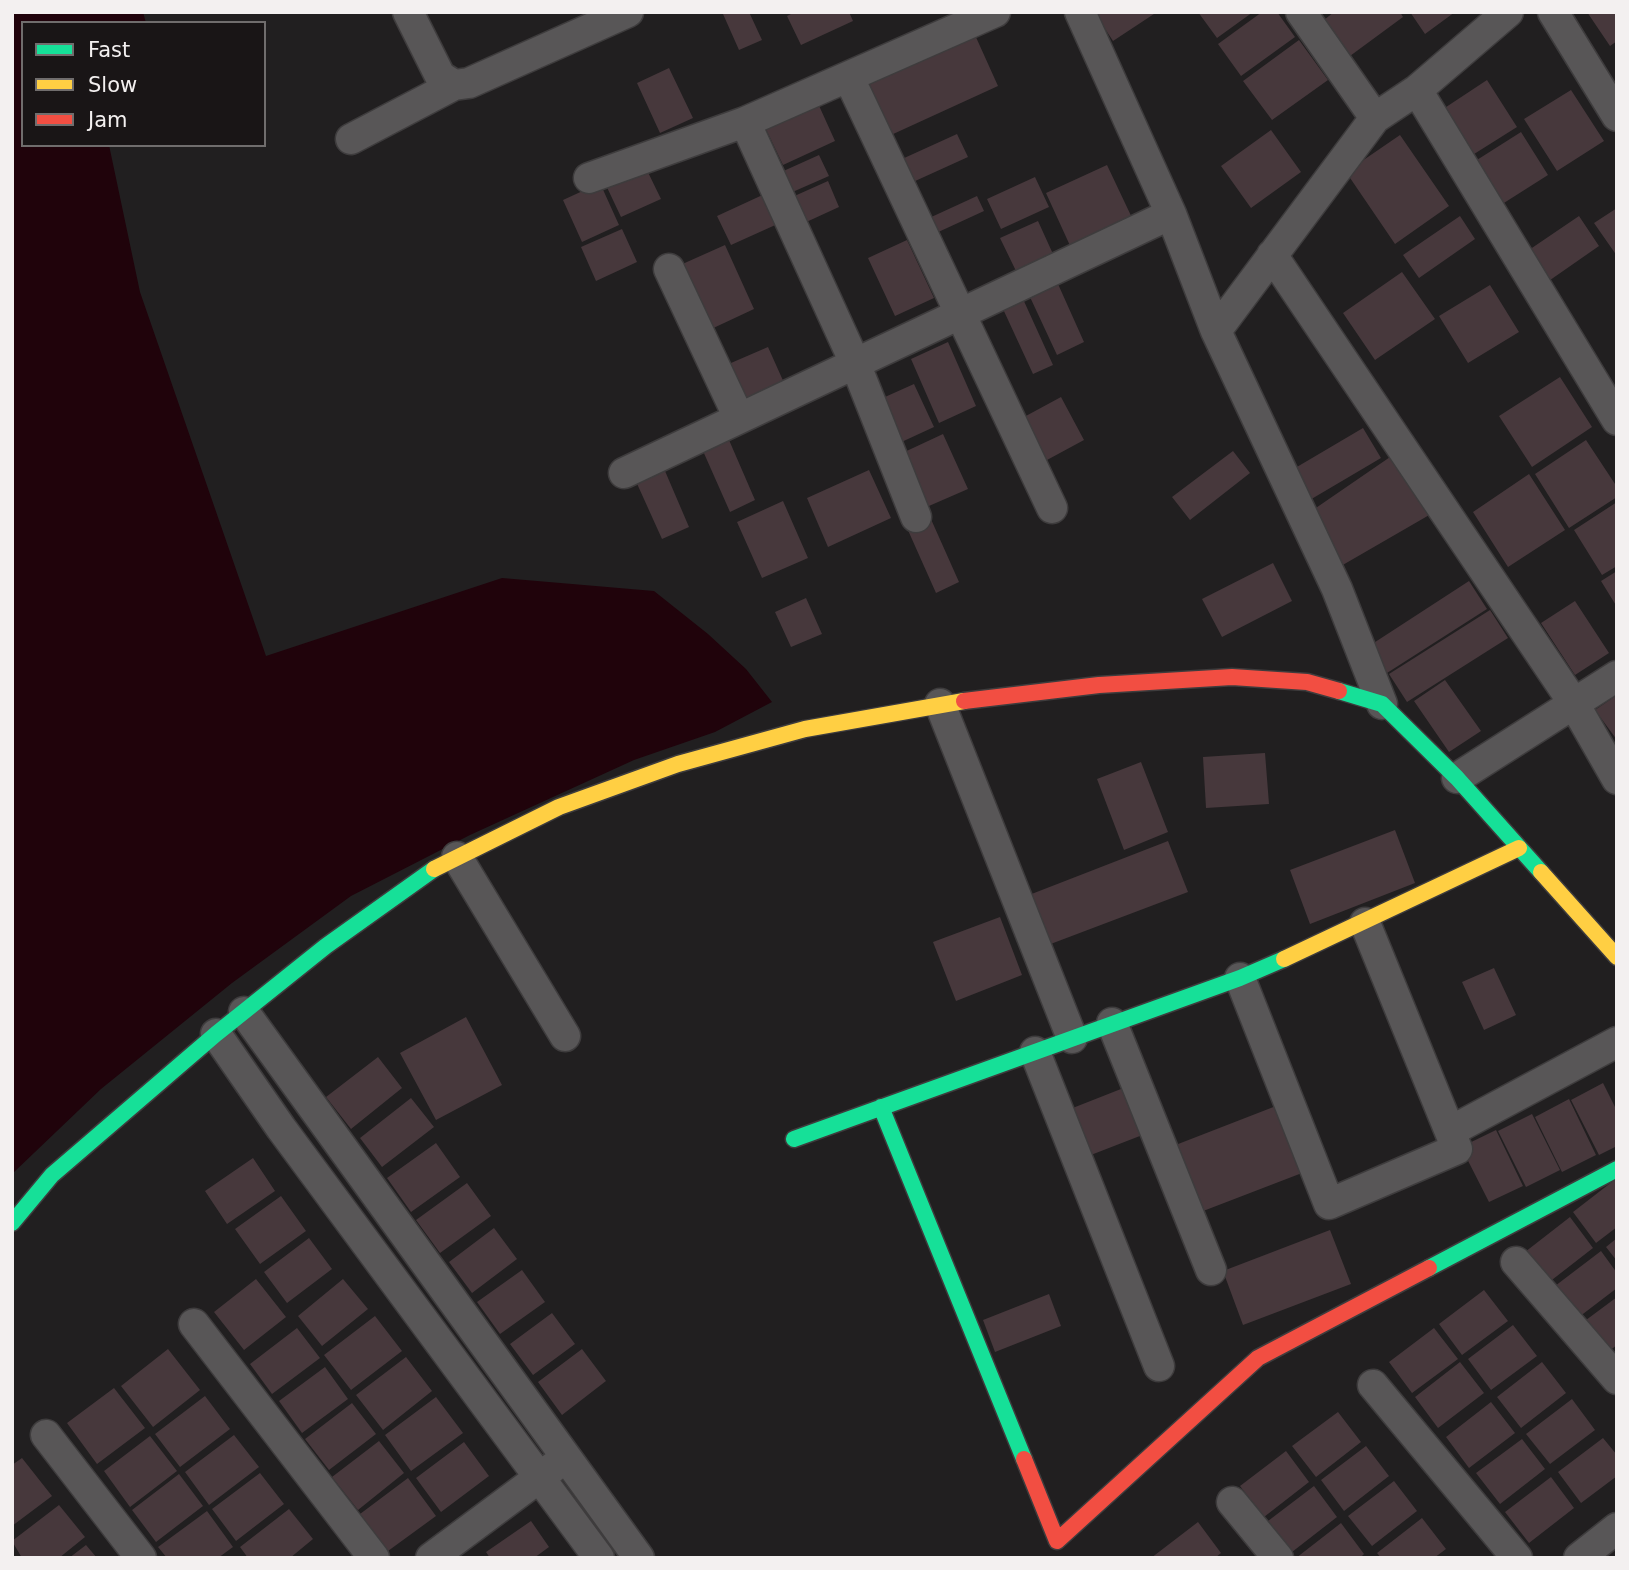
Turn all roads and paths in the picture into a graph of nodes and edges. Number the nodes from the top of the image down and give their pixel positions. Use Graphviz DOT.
graph roads {
  1 [pos="408,12"];
  2 [pos="628,12"];
  3 [pos="995,12"];
  4 [pos="1080,12"];
  5 [pos="1301,12"];
  6 [pos="1508,12"];
  7 [pos="1553,12"];
  8 [pos="849,78"];
  9 [pos="454,85"];
  10 [pos="1417,90"];
  11 [pos="1617,116"];
  12 [pos="1375,118"];
  13 [pos="745,122"];
  14 [pos="351,139"];
  15 [pos="589,178"];
  16 [pos="1171,214"];
  17 [pos="1272,255"];
  18 [pos="669,269"];
  19 [pos="960,313"];
  20 [pos="1216,331"];
  21 [pos="855,363"];
  22 [pos="739,418"];
  23 [pos="1617,420"];
  24 [pos="624,473"];
  25 [pos="1052,508"];
  26 [pos="916,517"];
  27 [pos="1617,677"];
  28 [pos="1573,702"];
  29 [pos="940,704"];
  30 [pos="1382,704"];
  31 [pos="1457,778"];
  32 [pos="1617,779"];
  33 [pos="1519,848"];
  34 [pos="457,858"];
  35 [pos="1365,923"];
  36 [pos="1617,957"];
  37 [pos="1240,978"];
  38 [pos="244,1012"];
  39 [pos="1112,1023"];
  40 [pos="216,1034"];
  41 [pos="565,1037"];
  42 [pos="1072,1038"];
  43 [pos="1617,1042"];
  44 [pos="1035,1052"];
  45 [pos="881,1107"];
  46 [pos="1451,1131"];
  47 [pos="793,1139"];
  48 [pos="1617,1169"];
  49 [pos="12,1223"];
  50 [pos="1516,1262"];
  51 [pos="1211,1270"];
  52 [pos="194,1324"];
  53 [pos="1159,1366"];
  54 [pos="1617,1379"];
  55 [pos="1373,1385"];
  56 [pos="46,1434"];
  57 [pos="564,1458"];
  58 [pos="540,1478"];
  59 [pos="1232,1502"];
  60 [pos="1617,1528"];
  61 [pos="141,1558"];
  62 [pos="374,1558"];
  63 [pos="431,1558"];
  64 [pos="599,1558"];
  65 [pos="639,1558"];
  66 [pos="1278,1558"];
  67 [pos="1517,1558"];
  68 [pos="1579,1558"];
  1 -- 9 [label="street"];
  2 -- 9 [label="street"];
  3 -- 8 [label="street"];
  4 -- 16 [label="street"];
  5 -- 12 [label="street"];
  6 -- 10 [label="street"];
  7 -- 11 [label="street"];
  8 -- 13 [label="street"];
  8 -- 19 [label="street"];
  9 -- 14 [label="street"];
  10 -- 12 [label="street"];
  10 -- 23 [label="street"];
  12 -- 17 [label="street"];
  13 -- 15 [label="street"];
  13 -- 21 [label="street"];
  16 -- 19 [label="street"];
  16 -- 20 [label="street"];
  17 -- 20 [label="street"];
  17 -- 28 [label="street"];
  18 -- 22 [label="street"];
  19 -- 21 [label="street"];
  19 -- 25 [label="street"];
  20 -- 30 [label="street"];
  21 -- 22 [label="street"];
  21 -- 26 [label="street"];
  22 -- 24 [label="street"];
  27 -- 28 [label="street"];
  28 -- 31 [label="street"];
  28 -- 32 [label="street"];
  29 -- 30 [label="street"];
  29 -- 34 [label="street"];
  29 -- 42 [label="street"];
  30 -- 31 [label="street"];
  31 -- 33 [label="street"];
  33 -- 35 [label="street"];
  33 -- 36 [label="street"];
  34 -- 38 [label="street"];
  34 -- 41 [label="street"];
  35 -- 37 [label="street"];
  35 -- 46 [label="street"];
  37 -- 39 [label="street"];
  37 -- 46 [label="street"];
  38 -- 40 [label="street"];
  38 -- 57 [label="street"];
  39 -- 42 [label="street"];
  39 -- 51 [label="street"];
  40 -- 49 [label="street"];
  40 -- 58 [label="street"];
  42 -- 44 [label="street"];
  43 -- 46 [label="street"];
  44 -- 45 [label="street"];
  44 -- 53 [label="street"];
  45 -- 47 [label="street"];
  45 -- 48 [label="street"];
  50 -- 54 [label="street"];
  52 -- 62 [label="street"];
  55 -- 67 [label="street"];
  56 -- 61 [label="street"];
  57 -- 58 [label="street"];
  57 -- 65 [label="street"];
  58 -- 63 [label="street"];
  58 -- 64 [label="street"];
  59 -- 66 [label="street"];
  60 -- 68 [label="street"];
}
